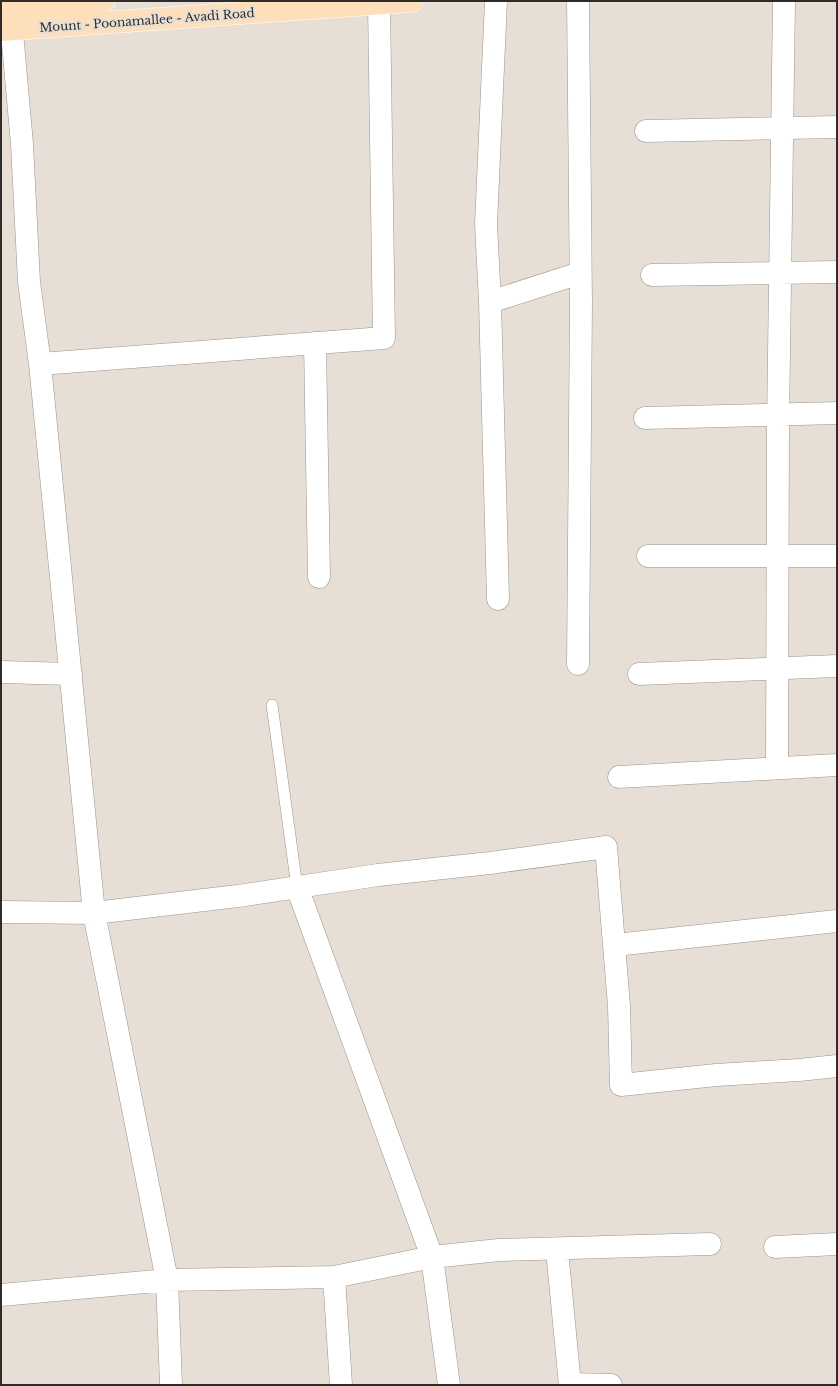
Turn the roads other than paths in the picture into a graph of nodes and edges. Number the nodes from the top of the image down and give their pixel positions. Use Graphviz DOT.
graph roads {
  1 [pos="104,1"];
  2 [pos="412,1"];
  3 [pos="496,1"];
  4 [pos="578,1"];
  5 [pos="784,1"];
  6 [pos="379,4"];
  7 [pos="5,7"];
  8 [pos="6,29"];
  9 [pos="783,127"];
  10 [pos="837,128"];
  11 [pos="646,131"];
  12 [pos="837,272"];
  13 [pos="580,273"];
  14 [pos="780,273"];
  15 [pos="652,275"];
  16 [pos="490,302"];
  17 [pos="315,343"];
  18 [pos="40,364"];
  19 [pos="837,413"];
  20 [pos="778,414"];
  21 [pos="645,418"];
  22 [pos="648,556"];
  23 [pos="837,556"];
  24 [pos="778,557"];
  25 [pos="319,577"];
  26 [pos="498,598"];
  27 [pos="578,664"];
  28 [pos="837,666"];
  29 [pos="778,668"];
  30 [pos="1,672"];
  31 [pos="71,674"];
  32 [pos="639,674"];
  33 [pos="272,705"];
  34 [pos="837,764"];
  35 [pos="777,767"];
  36 [pos="619,776"];
  37 [pos="297,887"];
  38 [pos="1,912"];
  39 [pos="94,913"];
  40 [pos="837,921"];
  41 [pos="615,945"];
  42 [pos="837,1066"];
  43 [pos="710,1244"];
  44 [pos="837,1244"];
  45 [pos="775,1247"];
  46 [pos="557,1250"];
  47 [pos="432,1257"];
  48 [pos="334,1277"];
  49 [pos="167,1280"];
  50 [pos="1,1296"];
  51 [pos="171,1385"];
  52 [pos="341,1385"];
  53 [pos="449,1385"];
  54 [pos="570,1385"];
  55 [pos="611,1385"];
  1 -- 7 [label="main road, Mount - Poonamallee - Avadi Road"];
  2 -- 6 [label="main road, Mount - Poonamallee - Avadi Road"];
  3 -- 16 [label="street"];
  4 -- 13 [label="street"];
  5 -- 9 [label="street"];
  6 -- 8 [label="main road, Mount - Poonamallee - Avadi Road"];
  6 -- 17 [label="street"];
  7 -- 8 [label="street"];
  8 -- 18 [label="street"];
  9 -- 10 [label="street"];
  9 -- 11 [label="street"];
  9 -- 14 [label="street"];
  12 -- 14 [label="street"];
  13 -- 16 [label="street"];
  13 -- 27 [label="street"];
  14 -- 15 [label="street"];
  14 -- 20 [label="street"];
  16 -- 26 [label="street"];
  17 -- 18 [label="street"];
  17 -- 25 [label="street"];
  18 -- 31 [label="street"];
  19 -- 20 [label="street"];
  20 -- 21 [label="street"];
  20 -- 24 [label="street"];
  22 -- 24 [label="street"];
  23 -- 24 [label="street"];
  24 -- 29 [label="street"];
  28 -- 29 [label="street"];
  29 -- 32 [label="street"];
  29 -- 35 [label="street"];
  30 -- 31 [label="street"];
  31 -- 39 [label="street"];
  33 -- 37 [label="lane"];
  34 -- 35 [label="street"];
  35 -- 36 [label="street"];
  37 -- 39 [label="street"];
  37 -- 41 [label="street"];
  37 -- 47 [label="street"];
  38 -- 39 [label="street"];
  39 -- 49 [label="street"];
  40 -- 41 [label="street"];
  41 -- 42 [label="street"];
  43 -- 46 [label="street"];
  44 -- 45 [label="street"];
  46 -- 47 [label="street"];
  46 -- 54 [label="street"];
  47 -- 48 [label="street"];
  47 -- 53 [label="street"];
  48 -- 49 [label="street"];
  48 -- 52 [label="street"];
  49 -- 50 [label="street"];
  49 -- 51 [label="street"];
  54 -- 55 [label="street"];
}
